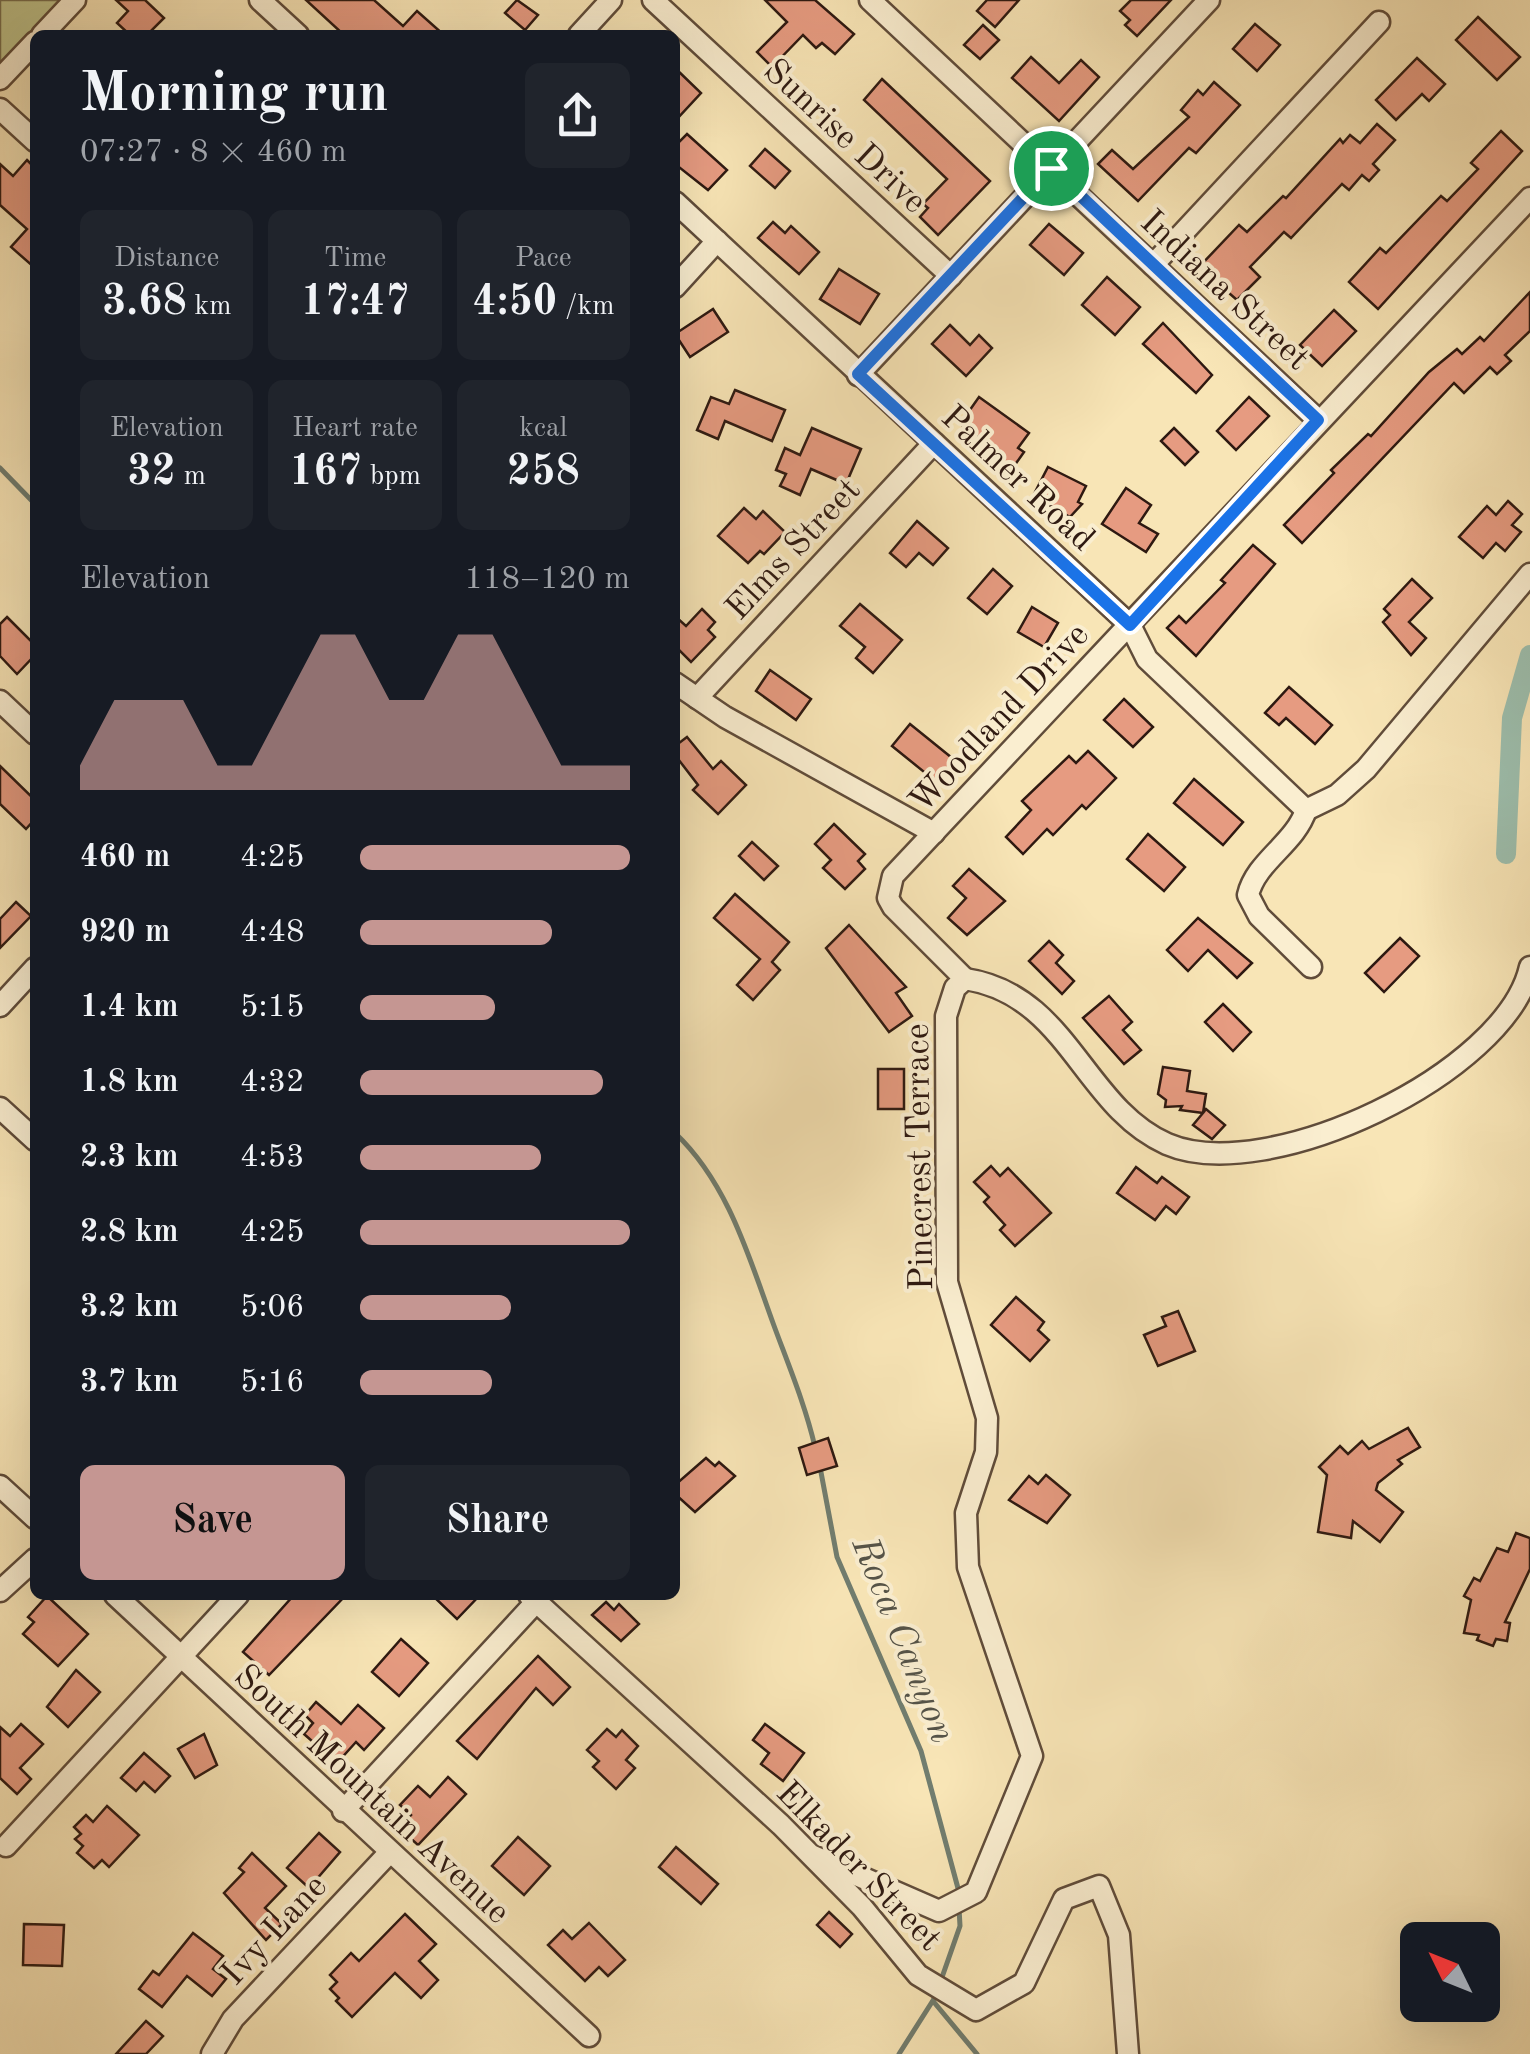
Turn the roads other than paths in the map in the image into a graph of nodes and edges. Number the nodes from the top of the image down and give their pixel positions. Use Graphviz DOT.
graph roads {
  1 [pos="75,0"];
  2 [pos="260,0"];
  3 [pos="611,0"];
  4 [pos="653,0"];
  5 [pos="870,0"];
  6 [pos="1209,0"];
  7 [pos="1379,22"];
  8 [pos="47,30"];
  9 [pos="293,30"];
  10 [pos="584,30"];
  11 [pos="30,47"];
  12 [pos="0,79"];
  13 [pos="0,109"];
  14 [pos="30,136"];
  15 [pos="1051,168"];
  16 [pos="1530,198"];
  17 [pos="680,207"];
  18 [pos="717,241"];
  19 [pos="1153,265"];
  20 [pos="951,276"];
  21 [pos="680,282"];
  22 [pos="858,374"];
  23 [pos="1318,420"];
  24 [pos="934,443"];
  25 [pos="1530,574"];
  26 [pos="1130,625"];
  27 [pos="680,686"];
  28 [pos="697,698"];
  29 [pos="0,701"];
  30 [pos="30,729"];
  31 [pos="1306,810"];
  32 [pos="934,833"];
  33 [pos="1311,967"];
  34 [pos="1530,967"];
  35 [pos="30,973"];
  36 [pos="965,979"];
  37 [pos="0,1006"];
  38 [pos="0,1108"];
  39 [pos="30,1135"];
  40 [pos="0,1486"];
  41 [pos="30,1513"];
  42 [pos="30,1564"];
  43 [pos="0,1591"];
  44 [pos="119,1600"];
  45 [pos="233,1600"];
  46 [pos="530,1600"];
  47 [pos="534,1600"];
  48 [pos="179,1658"];
  49 [pos="343,1811"];
  50 [pos="6,1846"];
  51 [pos="389,1852"];
  52 [pos="812,1856"];
  53 [pos="589,2036"];
  54 [pos="212,2054"];
  55 [pos="1128,2054"];
  1 -- 8 [label="street"];
  2 -- 9 [label="street"];
  3 -- 10 [label="street"];
  4 -- 20 [label="street, Sunrise Drive"];
  5 -- 15 [label="street, Indiana Street"];
  6 -- 15 [label="street"];
  7 -- 19 [label="street"];
  11 -- 12 [label="street"];
  13 -- 14 [label="street"];
  15 -- 19 [label="street, Indiana Street"];
  15 -- 20 [label="street"];
  16 -- 23 [label="street, Woodland Drive"];
  17 -- 18 [label="street, Palmer Road"];
  18 -- 21 [label="street"];
  18 -- 22 [label="street, Palmer Road"];
  19 -- 23 [label="street, Indiana Street"];
  20 -- 22 [label="street"];
  22 -- 24 [label="street, Palmer Road"];
  23 -- 26 [label="street, Woodland Drive"];
  24 -- 26 [label="street, Palmer Road"];
  24 -- 28 [label="street, Elms Street"];
  25 -- 31 [label="street"];
  26 -- 31 [label="street, Palmer Road"];
  26 -- 32 [label="street, Woodland Drive"];
  27 -- 28 [label="street"];
  28 -- 32 [label="street"];
  29 -- 30 [label="street"];
  31 -- 33 [label="street"];
  32 -- 36 [label="street, Woodland Drive"];
  34 -- 36 [label="street"];
  35 -- 37 [label="street"];
  36 -- 52 [label="street, Pinecrest Terrace"];
  38 -- 39 [label="street"];
  40 -- 41 [label="street"];
  42 -- 43 [label="street"];
  44 -- 48 [label="street, South Mountain Avenue"];
  45 -- 48 [label="street"];
  46 -- 49 [label="street"];
  47 -- 52 [label="street, Elkader Street"];
  48 -- 49 [label="street, South Mountain Avenue"];
  48 -- 50 [label="street"];
  49 -- 51 [label="street, South Mountain Avenue"];
  51 -- 53 [label="street, South Mountain Avenue"];
  51 -- 54 [label="street, Ivy Lane"];
  52 -- 55 [label="street, Elkader Street"];
}
